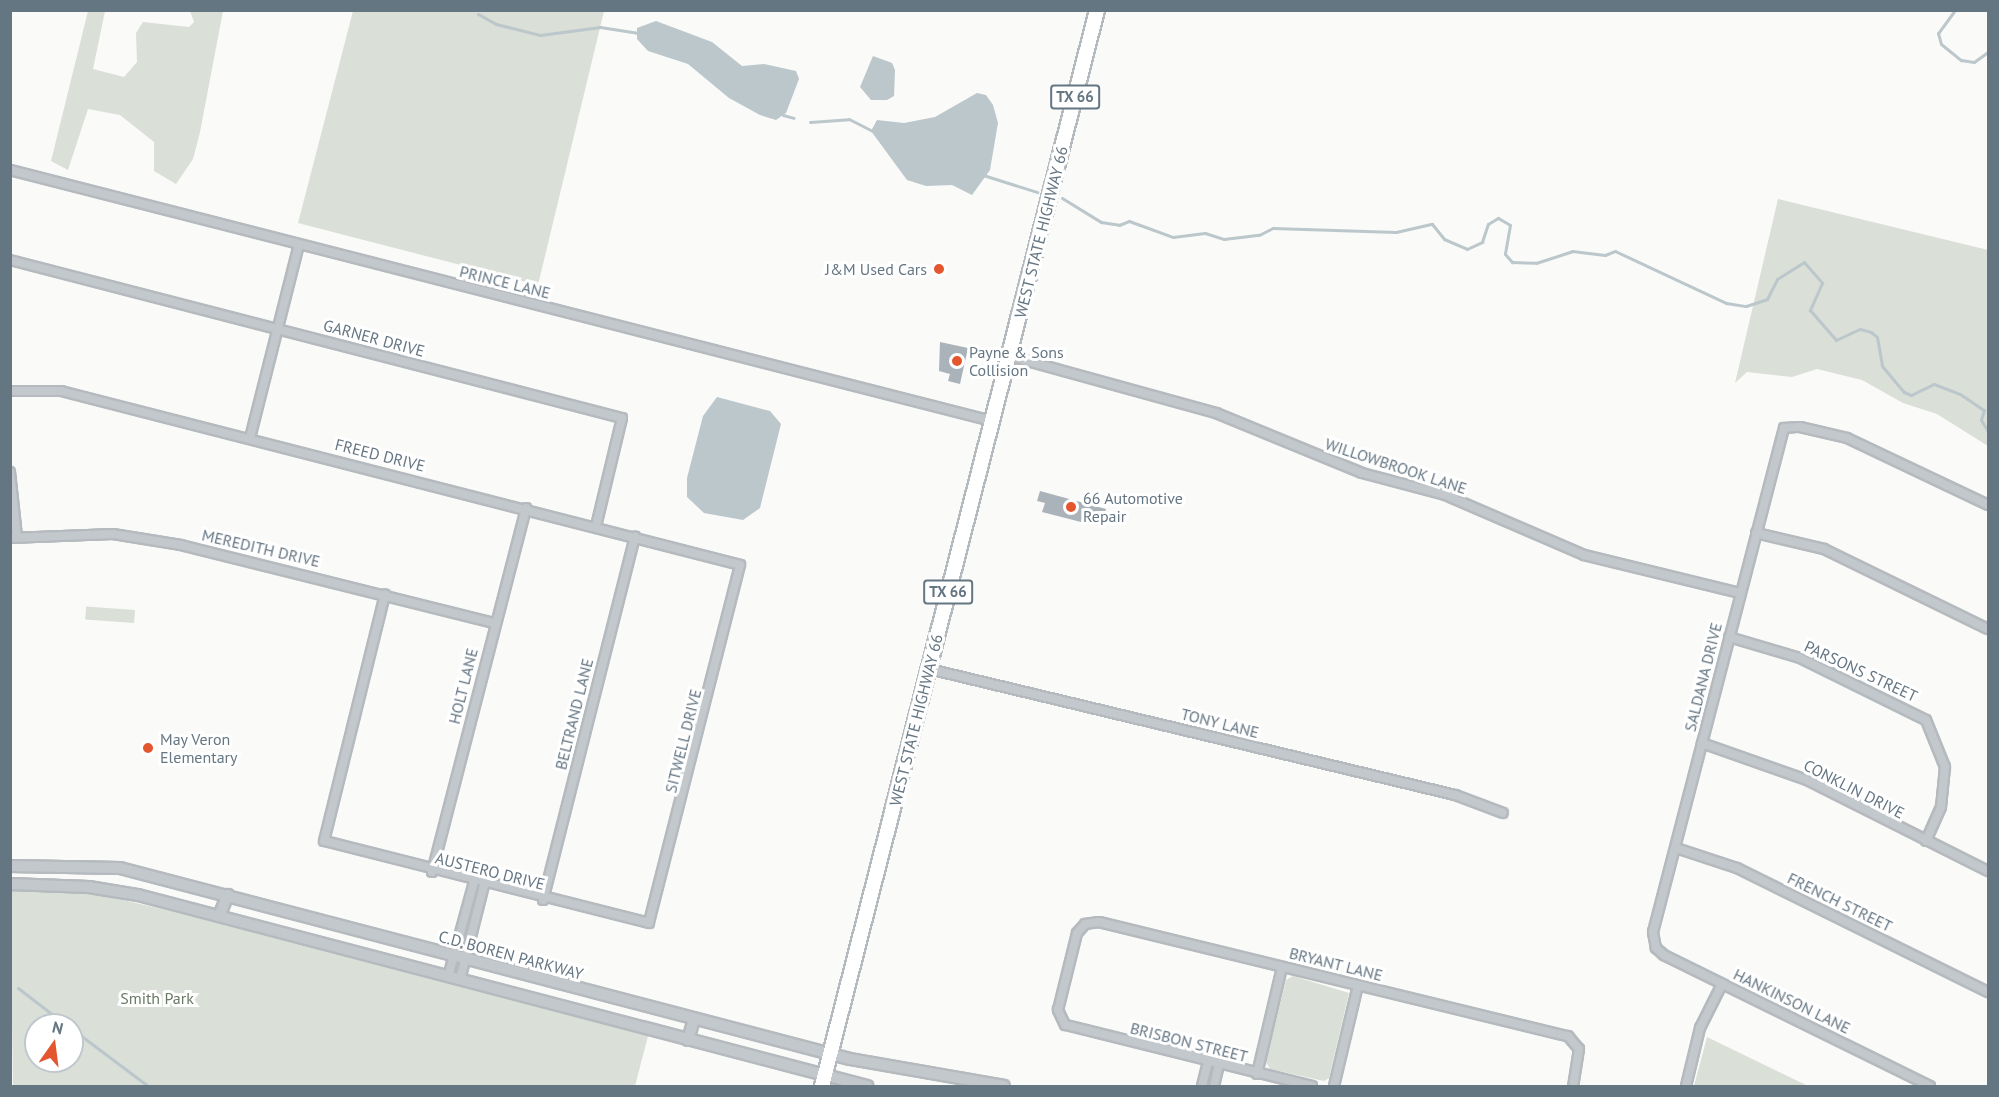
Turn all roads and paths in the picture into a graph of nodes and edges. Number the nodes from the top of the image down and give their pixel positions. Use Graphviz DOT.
graph roads {
  1 [pos="1097,10"];
  2 [pos="10,170"];
  3 [pos="299,245"];
  4 [pos="10,260"];
  5 [pos="278,329"];
  6 [pos="1009,356"];
  7 [pos="10,391"];
  8 [pos="992,421"];
  9 [pos="250,438"];
  10 [pos="10,472"];
  11 [pos="1989,505"];
  12 [pos="525,507"];
  13 [pos="596,525"];
  14 [pos="1756,533"];
  15 [pos="13,536"];
  16 [pos="635,536"];
  17 [pos="740,566"];
  18 [pos="1740,593"];
  19 [pos="385,594"];
  20 [pos="494,622"];
  21 [pos="1989,628"];
  22 [pos="1729,637"];
  23 [pos="929,669"];
  24 [pos="1702,743"];
  25 [pos="1503,813"];
  26 [pos="1926,841"];
  27 [pos="1676,848"];
  28 [pos="10,866"];
  29 [pos="1989,871"];
  30 [pos="432,872"];
  31 [pos="474,882"];
  32 [pos="10,884"];
  33 [pos="484,885"];
  34 [pos="228,895"];
  35 [pos="543,900"];
  36 [pos="219,916"];
  37 [pos="649,923"];
  38 [pos="1653,932"];
  39 [pos="454,956"];
  40 [pos="465,959"];
  41 [pos="1282,967"];
  42 [pos="448,977"];
  43 [pos="460,980"];
  44 [pos="1722,984"];
  45 [pos="1358,985"];
  46 [pos="1989,992"];
  47 [pos="694,1019"];
  48 [pos="1061,1021"];
  49 [pos="688,1040"];
  50 [pos="831,1054"];
  51 [pos="1208,1062"];
  52 [pos="1219,1065"];
  53 [pos="1257,1074"];
  54 [pos="824,1081"];
  55 [pos="867,1086"];
  56 [pos="1004,1086"];
  57 [pos="1202,1086"];
  58 [pos="1214,1086"];
  59 [pos="1312,1086"];
  60 [pos="1334,1086"];
  61 [pos="1573,1086"];
  62 [pos="1686,1086"];
  63 [pos="1930,1086"];
  1 -- 6 [label="main road, WEST STATE HIGHWAY 66 / TX 66"];
  2 -- 3 [label="street, PRINCE LANE"];
  3 -- 5 [label="street"];
  3 -- 8 [label="street, PRINCE LANE"];
  4 -- 5 [label="street, GARNER DRIVE"];
  5 -- 9 [label="street"];
  5 -- 13 [label="street, GARNER DRIVE"];
  6 -- 8 [label="main road, WEST STATE HIGHWAY 66 / TX 66"];
  6 -- 18 [label="street, WILLOWBROOK LANE"];
  7 -- 9 [label="street, FREED DRIVE"];
  8 -- 23 [label="main road, WEST STATE HIGHWAY 66 / TX 66"];
  9 -- 12 [label="street, FREED DRIVE"];
  10 -- 15 [label="street"];
  11 -- 14 [label="street, SALDANA DRIVE"];
  12 -- 13 [label="street, FREED DRIVE"];
  12 -- 20 [label="street, HOLT LANE"];
  13 -- 16 [label="street, FREED DRIVE"];
  14 -- 18 [label="street, SALDANA DRIVE"];
  14 -- 21 [label="street"];
  15 -- 19 [label="street, MEREDITH DRIVE"];
  16 -- 17 [label="street, FREED DRIVE"];
  16 -- 35 [label="street, BELTRAND LANE"];
  17 -- 37 [label="street, SITWELL DRIVE"];
  18 -- 22 [label="street, SALDANA DRIVE"];
  19 -- 20 [label="street, MEREDITH DRIVE"];
  19 -- 30 [label="street, AUSTERO DRIVE"];
  20 -- 30 [label="street, HOLT LANE"];
  22 -- 24 [label="street, SALDANA DRIVE"];
  22 -- 26 [label="street, PARSONS STREET"];
  23 -- 25 [label="street, TONY LANE"];
  23 -- 50 [label="main road, WEST STATE HIGHWAY 66 / TX 66"];
  24 -- 26 [label="street, CONKLIN DRIVE"];
  24 -- 27 [label="street, SALDANA DRIVE"];
  26 -- 29 [label="street, CONKLIN DRIVE"];
  27 -- 38 [label="street, SALDANA DRIVE"];
  27 -- 46 [label="street, FRENCH STREET"];
  28 -- 34 [label="street, C.D. BOREN PARKWAY"];
  30 -- 31 [label="street, AUSTERO DRIVE"];
  31 -- 33 [label="street, AUSTERO DRIVE"];
  31 -- 39 [label="street"];
  32 -- 36 [label="street"];
  33 -- 35 [label="street, AUSTERO DRIVE"];
  33 -- 40 [label="street"];
  34 -- 36 [label="street"];
  34 -- 39 [label="street, C.D. BOREN PARKWAY"];
  35 -- 37 [label="street, AUSTERO DRIVE"];
  36 -- 42 [label="street"];
  38 -- 44 [label="street, HANKINSON LANE"];
  39 -- 40 [label="street, C.D. BOREN PARKWAY"];
  39 -- 42 [label="street"];
  40 -- 43 [label="street"];
  40 -- 47 [label="street, C.D. BOREN PARKWAY"];
  41 -- 45 [label="street, BRYANT LANE"];
  41 -- 48 [label="street, BRYANT LANE"];
  41 -- 53 [label="street"];
  42 -- 43 [label="street"];
  43 -- 49 [label="street"];
  44 -- 62 [label="street"];
  44 -- 63 [label="street, HANKINSON LANE"];
  45 -- 60 [label="street"];
  45 -- 61 [label="street, BRYANT LANE"];
  47 -- 49 [label="street"];
  47 -- 50 [label="street, C.D. BOREN PARKWAY"];
  48 -- 51 [label="street, BRISBON STREET"];
  49 -- 54 [label="street"];
  50 -- 54 [label="main road, TX 66"];
  50 -- 56 [label="street, C.D. BOREN PARKWAY"];
  51 -- 52 [label="street, BRISBON STREET"];
  51 -- 57 [label="street"];
  52 -- 53 [label="street, BRISBON STREET"];
  52 -- 58 [label="street"];
  53 -- 59 [label="street, BRISBON STREET"];
  54 -- 55 [label="street"];
}
